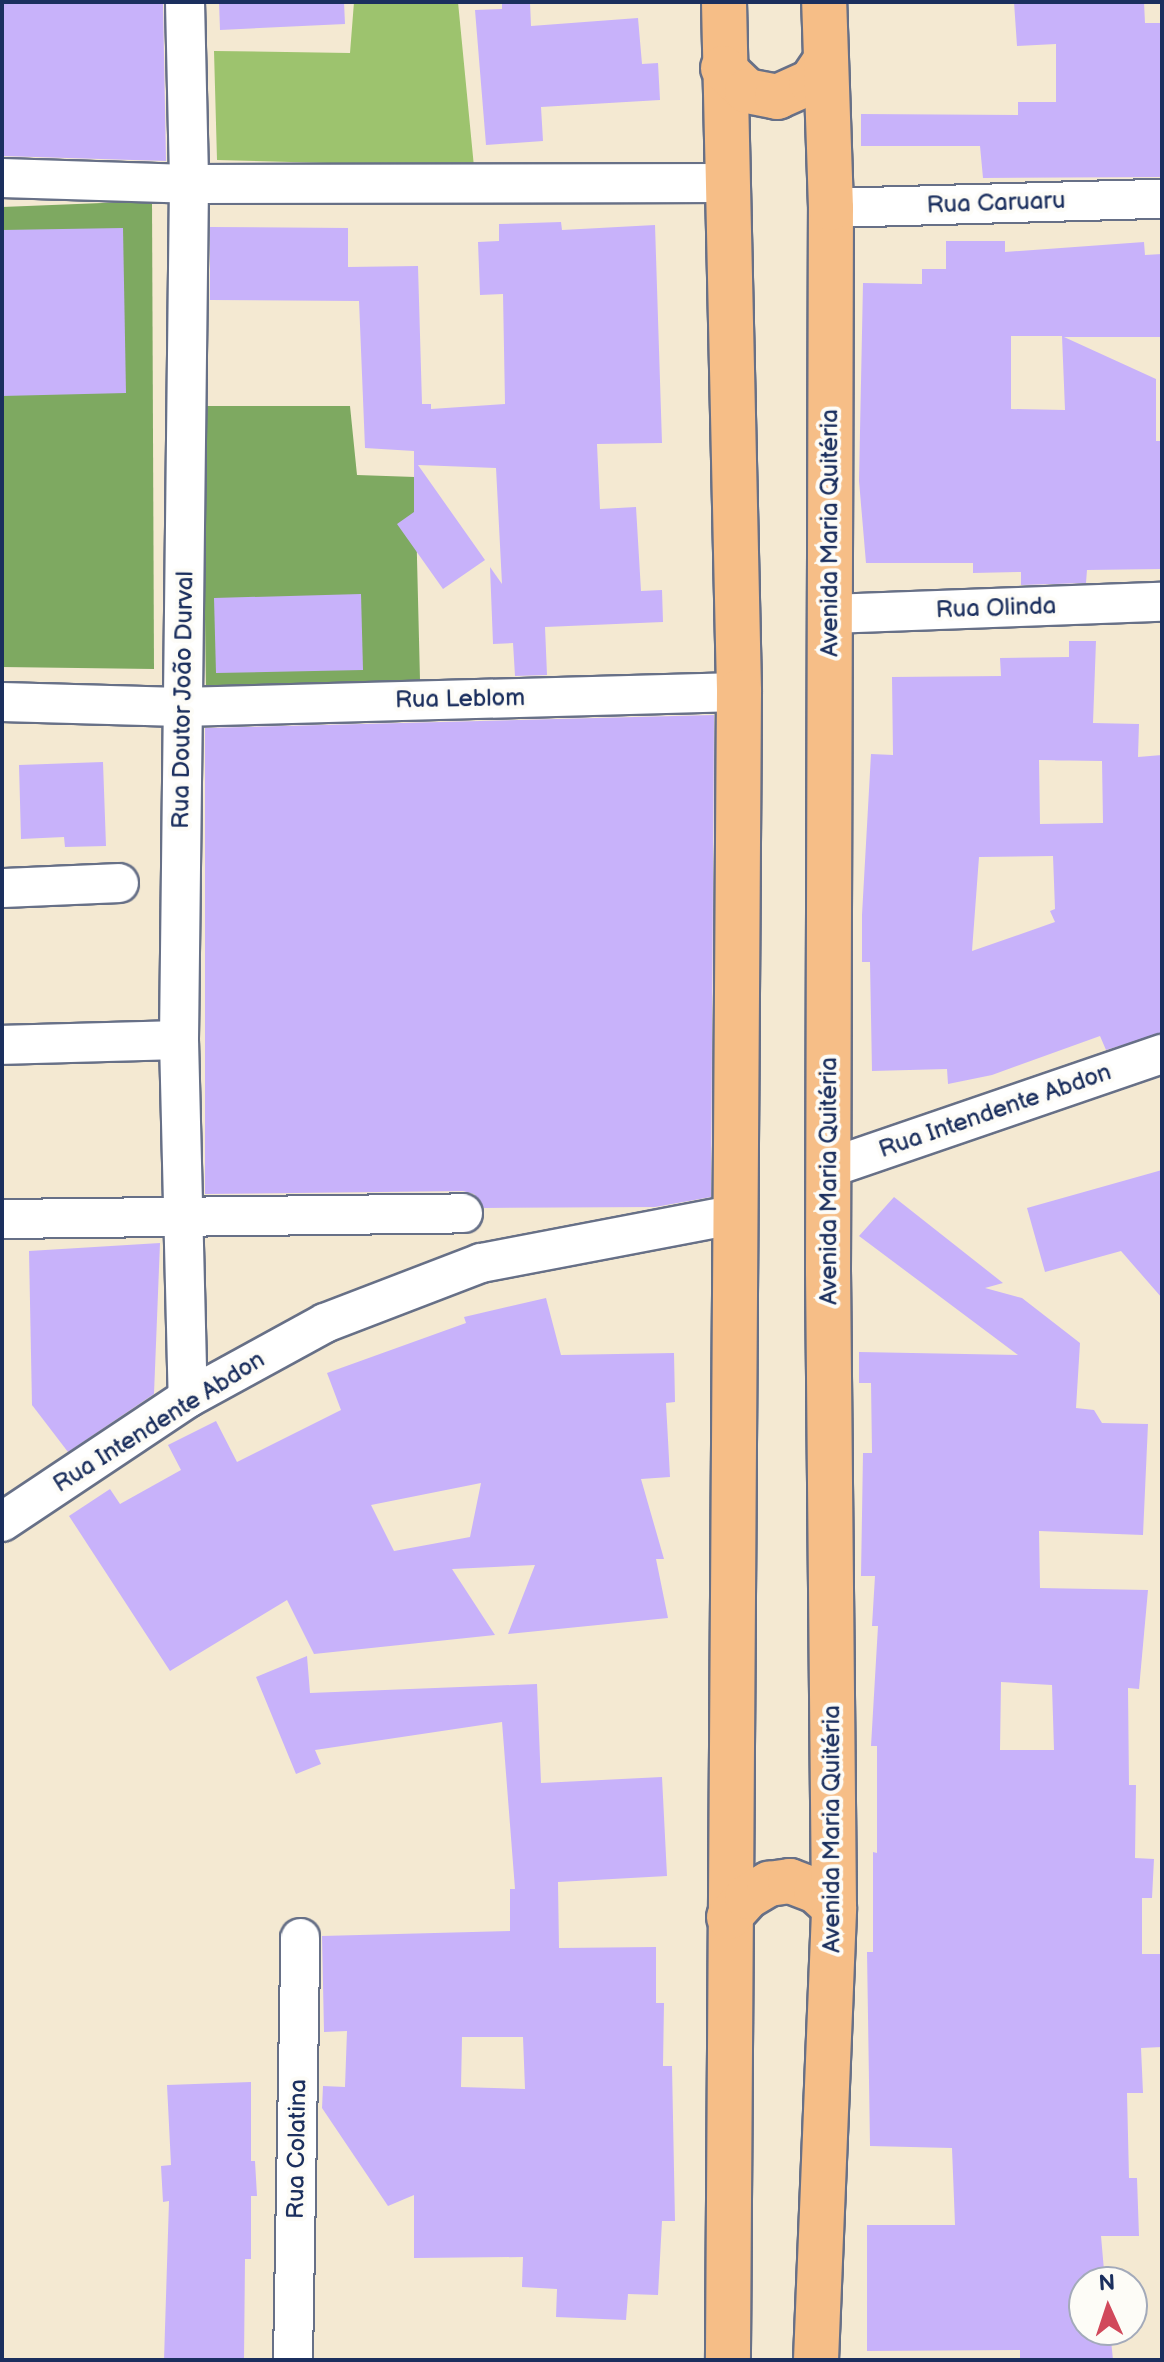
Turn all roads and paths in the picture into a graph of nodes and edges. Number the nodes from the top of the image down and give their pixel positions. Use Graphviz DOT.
graph roads {
  1 [pos="185,2"];
  2 [pos="724,2"];
  3 [pos="824,2"];
  4 [pos="825,61"];
  5 [pos="723,68"];
  6 [pos="2,178"];
  7 [pos="727,183"];
  8 [pos="189,184"];
  9 [pos="1162,199"];
  10 [pos="831,208"];
  11 [pos="1162,602"];
  12 [pos="829,614"];
  13 [pos="739,692"];
  14 [pos="2,702"];
  15 [pos="181,707"];
  16 [pos="119,883"];
  17 [pos="2,888"];
  18 [pos="179,1040"];
  19 [pos="2,1045"];
  20 [pos="1162,1054"];
  21 [pos="829,1168"];
  22 [pos="463,1213"];
  23 [pos="733,1215"];
  24 [pos="180,1218"];
  25 [pos="2,1219"];
  26 [pos="188,1398"];
  27 [pos="2,1522"];
  28 [pos="834,1907"];
  29 [pos="729,1917"];
  30 [pos="300,1938"];
  31 [pos="293,2360"];
  32 [pos="728,2360"];
  33 [pos="816,2360"];
  1 -- 8 [label="street, Rua Doutor João Durval"];
  2 -- 5 [label="main road"];
  3 -- 4 [label="main road, Avenida Maria Quitéria"];
  4 -- 5 [label="main road"];
  4 -- 10 [label="main road, Avenida Maria Quitéria"];
  5 -- 7 [label="main road"];
  6 -- 8 [label="street"];
  7 -- 8 [label="street"];
  7 -- 13 [label="main road"];
  8 -- 15 [label="street, Rua Doutor João Durval"];
  9 -- 10 [label="street, Rua Caruaru"];
  10 -- 12 [label="main road, Avenida Maria Quitéria"];
  11 -- 12 [label="street, Rua Olinda"];
  12 -- 21 [label="main road, Avenida Maria Quitéria"];
  13 -- 15 [label="street, Rua Leblom"];
  13 -- 23 [label="main road"];
  14 -- 15 [label="street, Rua Leblom"];
  15 -- 18 [label="street, Rua Doutor João Durval"];
  16 -- 17 [label="street"];
  18 -- 19 [label="street"];
  18 -- 24 [label="street, Rua Doutor João Durval"];
  20 -- 21 [label="street, Rua Intendente Abdon"];
  21 -- 28 [label="main road, Avenida Maria Quitéria"];
  22 -- 24 [label="street"];
  23 -- 26 [label="street, Rua Intendente Abdon"];
  23 -- 29 [label="main road"];
  24 -- 25 [label="street"];
  24 -- 26 [label="street, Rua Doutor João Durval"];
  26 -- 27 [label="street, Rua Intendente Abdon"];
  28 -- 29 [label="main road"];
  28 -- 33 [label="main road, Avenida Maria Quitéria"];
  29 -- 32 [label="main road"];
  30 -- 31 [label="street, Rua Colatina"];
}
